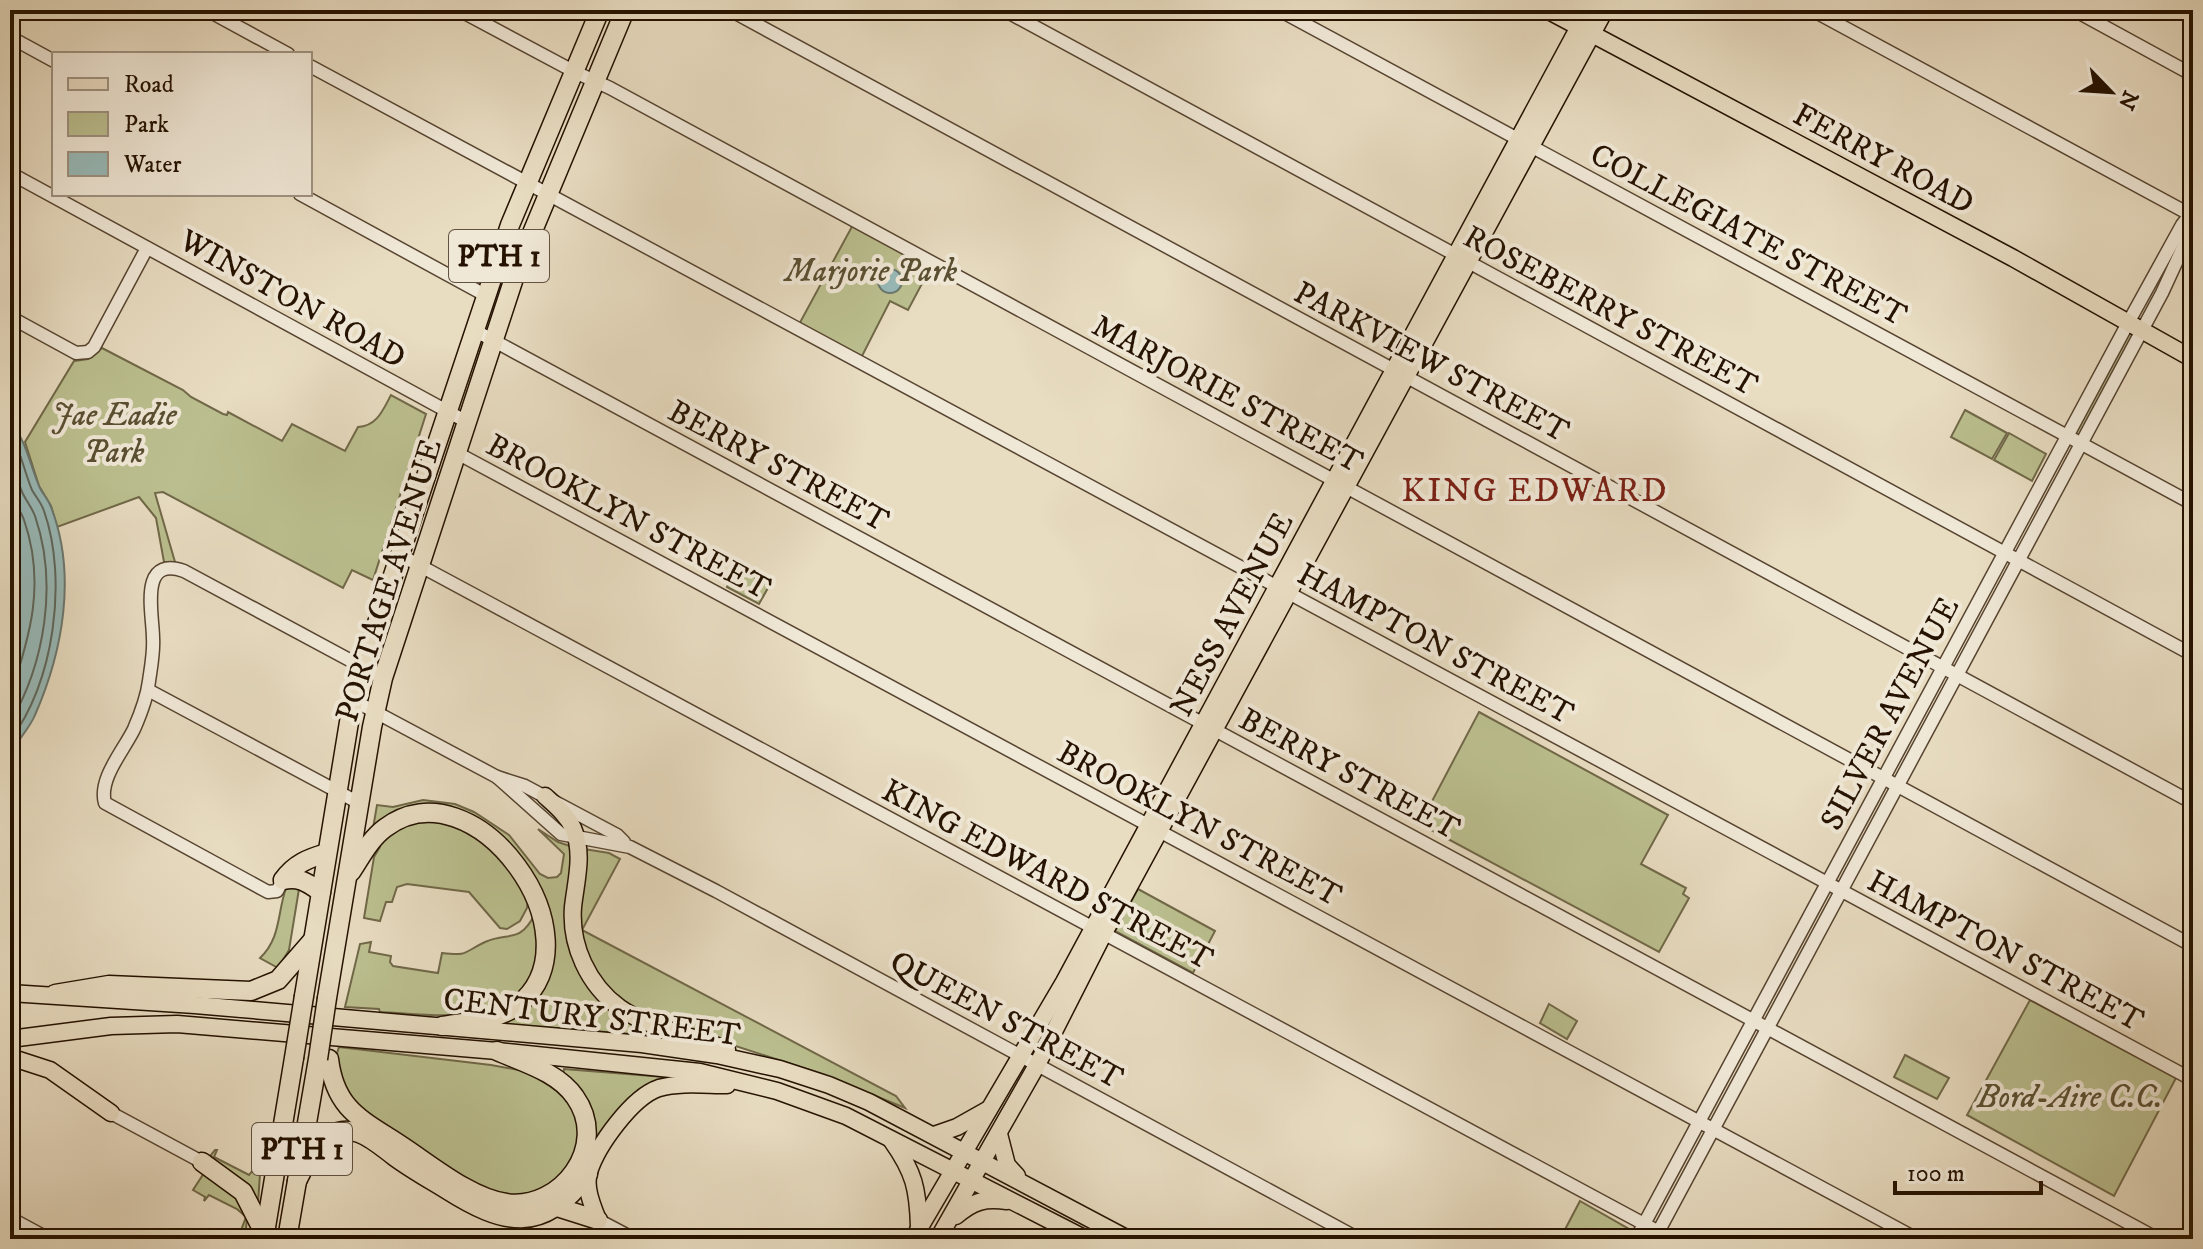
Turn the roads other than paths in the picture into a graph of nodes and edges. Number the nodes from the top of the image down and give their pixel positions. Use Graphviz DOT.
graph roads {
  1 [pos="207,10"];
  2 [pos="459,10"];
  3 [pos="600,10"];
  4 [pos="625,10"];
  5 [pos="730,10"];
  6 [pos="1004,10"];
  7 [pos="1279,10"];
  8 [pos="1547,10"];
  9 [pos="1588,10"];
  10 [pos="1606,10"];
  11 [pos="1812,10"];
  12 [pos="2074,10"];
  13 [pos="1585,31"];
  14 [pos="10,37"];
  15 [pos="1609,43"];
  16 [pos="284,52"];
  17 [pos="52,60"];
  18 [pos="312,67"];
  19 [pos="575,72"];
  20 [pos="2193,75"];
  21 [pos="595,81"];
  22 [pos="1525,142"];
  23 [pos="10,173"];
  24 [pos="527,183"];
  25 [pos="547,194"];
  26 [pos="52,196"];
  27 [pos="52,196"];
  28 [pos="304,196"];
  29 [pos="2192,213"];
  30 [pos="147,248"];
  31 [pos="1462,258"];
  32 [pos="485,295"];
  33 [pos="10,317"];
  34 [pos="2135,327"];
  35 [pos="474,330"];
  36 [pos="494,341"];
  37 [pos="2193,359"];
  38 [pos="1399,373"];
  39 [pos="447,411"];
  40 [pos="467,422"];
  41 [pos="2067,436"];
  42 [pos="2080,443"];
  43 [pos="457,453"];
  44 [pos="1340,483"];
  45 [pos="2193,504"];
  46 [pos="2004,553"];
  47 [pos="400,555"];
  48 [pos="2017,560"];
  49 [pos="419,566"];
  50 [pos="1282,590"];
  51 [pos="2193,655"];
  52 [pos="1943,667"];
  53 [pos="362,668"];
  54 [pos="1956,675"];
  55 [pos="383,678"];
  56 [pos="148,690"];
  57 [pos="353,700"];
  58 [pos="374,711"];
  59 [pos="1209,726"];
  60 [pos="497,777"];
  61 [pos="1884,777"];
  62 [pos="1898,784"];
  63 [pos="337,792"];
  64 [pos="545,796"];
  65 [pos="359,803"];
  66 [pos="2193,803"];
  67 [pos="1154,828"];
  68 [pos="576,838"];
  69 [pos="630,847"];
  70 [pos="327,853"];
  71 [pos="348,878"];
  72 [pos="283,880"];
  73 [pos="1827,883"];
  74 [pos="1841,891"];
  75 [pos="321,892"];
  76 [pos="1099,930"];
  77 [pos="314,939"];
  78 [pos="2193,946"];
  79 [pos="10,993"];
  80 [pos="55,994"];
  81 [pos="1754,1020"];
  82 [pos="442,1026"];
  83 [pos="1768,1027"];
  84 [pos="10,1039"];
  85 [pos="497,1051"];
  86 [pos="1020,1056"];
  87 [pos="10,1057"];
  88 [pos="323,1059"];
  89 [pos="758,1064"];
  90 [pos="1037,1065"];
  91 [pos="2193,1080"];
  92 [pos="755,1085"];
  93 [pos="991,1109"];
  94 [pos="111,1113"];
  95 [pos="1699,1121"];
  96 [pos="1713,1129"];
  97 [pos="999,1134"];
  98 [pos="934,1135"];
  99 [pos="889,1136"];
  100 [pos="966,1152"];
  101 [pos="984,1161"];
  102 [pos="202,1162"];
  103 [pos="955,1171"];
  104 [pos="588,1174"];
  105 [pos="973,1179"];
  106 [pos="297,1181"];
  107 [pos="1021,1181"];
  108 [pos="1015,1202"];
  109 [pos="557,1207"];
  110 [pos="10,1218"];
  111 [pos="598,1220"];
  112 [pos="949,1222"];
  113 [pos="1644,1224"];
  114 [pos="916,1234"];
  115 [pos="1656,1235"];
  116 [pos="265,1236"];
  117 [pos="49,1239"];
  118 [pos="287,1239"];
  119 [pos="634,1239"];
  120 [pos="938,1239"];
  121 [pos="1086,1239"];
  122 [pos="1128,1239"];
  123 [pos="1359,1239"];
  124 [pos="1636,1239"];
  125 [pos="1672,1239"];
  126 [pos="1917,1239"];
  127 [pos="2158,1239"];
  1 -- 16 [label="street"];
  2 -- 19 [label="street, MARJORIE STREET"];
  3 -- 19 [label="highway, PORTAGE AVENUE / PTH 1"];
  4 -- 21 [label="highway, PORTAGE AVENUE / PTH 1"];
  5 -- 38 [label="street, PARKVIEW STREET"];
  6 -- 31 [label="street, ROSEBERRY STREET"];
  7 -- 22 [label="street, COLLEGIATE STREET"];
  8 -- 13 [label="main road, FERRY ROAD"];
  9 -- 13 [label="main road, NESS AVENUE"];
  10 -- 13 [label="main road, NESS AVENUE"];
  10 -- 15 [label="main road"];
  11 -- 29 [label="street"];
  12 -- 20 [label="street"];
  13 -- 15 [label="main road, FERRY ROAD"];
  13 -- 22 [label="main road, NESS AVENUE"];
  14 -- 17 [label="street"];
  15 -- 34 [label="main road, FERRY ROAD"];
  18 -- 24 [label="street, HAMPTON STREET"];
  19 -- 21 [label="street, MARJORIE STREET"];
  19 -- 24 [label="highway, PORTAGE AVENUE / PTH 1"];
  21 -- 25 [label="highway, PORTAGE AVENUE / PTH 1"];
  21 -- 44 [label="street, MARJORIE STREET"];
  22 -- 31 [label="main road, NESS AVENUE"];
  22 -- 41 [label="street, COLLEGIATE STREET"];
  23 -- 27 [label="street, WINSTON ROAD"];
  24 -- 25 [label="street, HAMPTON STREET"];
  24 -- 32 [label="highway, PORTAGE AVENUE / PTH 1"];
  25 -- 36 [label="highway, PORTAGE AVENUE / PTH 1"];
  25 -- 50 [label="street, HAMPTON STREET"];
  26 -- 30 [label="street, WINSTON ROAD"];
  28 -- 32 [label="street"];
  29 -- 34 [label="street, SILVER AVENUE"];
  30 -- 33 [label="street"];
  30 -- 39 [label="street, WINSTON ROAD"];
  31 -- 38 [label="main road, NESS AVENUE"];
  31 -- 46 [label="street, ROSEBERRY STREET"];
  32 -- 35 [label="highway, PORTAGE AVENUE / PTH 1"];
  34 -- 37 [label="main road, FERRY ROAD"];
  34 -- 41 [label="street, SILVER AVENUE"];
  34 -- 42 [label="street, SILVER AVENUE"];
  35 -- 36 [label="street, BERRY STREET"];
  35 -- 39 [label="highway, PORTAGE AVENUE / PTH 1"];
  36 -- 40 [label="highway, PORTAGE AVENUE / PTH 1"];
  36 -- 59 [label="street, BERRY STREET"];
  38 -- 44 [label="main road, NESS AVENUE"];
  38 -- 52 [label="street, PARKVIEW STREET"];
  39 -- 40 [label="street, WINSTON ROAD"];
  39 -- 47 [label="highway, PORTAGE AVENUE / PTH 1"];
  40 -- 43 [label="highway, PORTAGE AVENUE / PTH 1"];
  41 -- 42 [label="street, COLLEGIATE STREET"];
  41 -- 46 [label="street, SILVER AVENUE"];
  42 -- 45 [label="street, COLLEGIATE STREET"];
  42 -- 48 [label="street, SILVER AVENUE"];
  43 -- 49 [label="highway, PORTAGE AVENUE / PTH 1"];
  43 -- 67 [label="street, BROOKLYN STREET"];
  44 -- 50 [label="main road, NESS AVENUE"];
  44 -- 61 [label="street, MARJORIE STREET"];
  46 -- 48 [label="street, ROSEBERRY STREET"];
  46 -- 52 [label="street, SILVER AVENUE"];
  47 -- 49 [label="street, KING EDWARD STREET"];
  47 -- 53 [label="highway, PORTAGE AVENUE / PTH 1"];
  48 -- 51 [label="street, ROSEBERRY STREET"];
  48 -- 54 [label="street, SILVER AVENUE"];
  49 -- 55 [label="highway, PORTAGE AVENUE / PTH 1"];
  49 -- 76 [label="street, KING EDWARD STREET"];
  50 -- 59 [label="main road, NESS AVENUE"];
  50 -- 73 [label="street, HAMPTON STREET"];
  52 -- 54 [label="street, PARKVIEW STREET"];
  52 -- 61 [label="street, SILVER AVENUE"];
  53 -- 55 [label="street"];
  53 -- 56 [label="street"];
  53 -- 57 [label="highway, PORTAGE AVENUE / PTH 1"];
  54 -- 62 [label="street, SILVER AVENUE"];
  54 -- 66 [label="street, PARKVIEW STREET"];
  55 -- 58 [label="highway, PORTAGE AVENUE / PTH 1"];
  56 -- 63 [label="street"];
  56 -- 72 [label="street"];
  57 -- 58 [label="street, QUEEN STREET"];
  57 -- 63 [label="highway, PORTAGE AVENUE / PTH 1"];
  58 -- 60 [label="street, QUEEN STREET"];
  58 -- 65 [label="highway, PORTAGE AVENUE / PTH 1"];
  59 -- 67 [label="main road, NESS AVENUE"];
  59 -- 81 [label="street, BERRY STREET"];
  60 -- 64 [label="street, QUEEN STREET"];
  60 -- 68 [label="street, QUEEN STREET"];
  61 -- 62 [label="street, MARJORIE STREET"];
  61 -- 73 [label="street, SILVER AVENUE"];
  62 -- 74 [label="street, SILVER AVENUE"];
  62 -- 78 [label="street, MARJORIE STREET"];
  63 -- 65 [label="street"];
  63 -- 70 [label="highway, PORTAGE AVENUE / PTH 1"];
  64 -- 68 [label="main road"];
  64 -- 69 [label="street, QUEEN STREET"];
  65 -- 71 [label="highway, PORTAGE AVENUE / PTH 1"];
  67 -- 76 [label="main road, NESS AVENUE"];
  67 -- 95 [label="street, BROOKLYN STREET"];
  68 -- 69 [label="street, QUEEN STREET"];
  68 -- 89 [label="main road"];
  69 -- 86 [label="street, QUEEN STREET"];
  70 -- 72 [label="highway"];
  70 -- 75 [label="highway, PORTAGE AVENUE / PTH 1"];
  71 -- 82 [label="highway"];
  71 -- 88 [label="highway, PORTAGE AVENUE / PTH 1, bridge"];
  72 -- 75 [label="highway"];
  73 -- 74 [label="street, HAMPTON STREET"];
  73 -- 81 [label="street, SILVER AVENUE"];
  74 -- 83 [label="street, SILVER AVENUE"];
  74 -- 91 [label="street, HAMPTON STREET"];
  75 -- 77 [label="highway, PORTAGE AVENUE / PTH 1"];
  76 -- 86 [label="main road, NESS AVENUE"];
  76 -- 90 [label="main road, NESS AVENUE"];
  76 -- 113 [label="street, KING EDWARD STREET"];
  77 -- 80 [label="highway"];
  77 -- 116 [label="highway, PORTAGE AVENUE / PTH 1, bridge"];
  79 -- 80 [label="main road, CENTURY STREET"];
  80 -- 82 [label="main road, CENTURY STREET"];
  81 -- 83 [label="street, BERRY STREET"];
  81 -- 95 [label="street, SILVER AVENUE"];
  82 -- 89 [label="main road, CENTURY STREET"];
  83 -- 96 [label="street, SILVER AVENUE"];
  83 -- 127 [label="street, BERRY STREET"];
  84 -- 85 [label="main road, CENTURY STREET"];
  85 -- 88 [label="highway"];
  85 -- 92 [label="main road, CENTURY STREET"];
  86 -- 90 [label="street, QUEEN STREET"];
  86 -- 93 [label="main road, NESS AVENUE"];
  87 -- 94 [label="main road"];
  88 -- 106 [label="highway, PORTAGE AVENUE / PTH 1"];
  89 -- 98 [label="main road, CENTURY STREET"];
  90 -- 97 [label="main road, NESS AVENUE"];
  90 -- 123 [label="street, QUEEN STREET"];
  92 -- 99 [label="main road, CENTURY STREET"];
  92 -- 104 [label="main road"];
  93 -- 98 [label="main road"];
  93 -- 100 [label="main road, NESS AVENUE"];
  94 -- 102 [label="street"];
  95 -- 96 [label="street, BROOKLYN STREET"];
  95 -- 113 [label="street, SILVER AVENUE"];
  96 -- 115 [label="street, SILVER AVENUE"];
  96 -- 126 [label="street, BROOKLYN STREET"];
  97 -- 101 [label="main road, NESS AVENUE"];
  97 -- 107 [label="main road"];
  98 -- 100 [label="main road, CENTURY STREET"];
  99 -- 103 [label="main road, CENTURY STREET"];
  99 -- 114 [label="main road"];
  100 -- 101 [label="main road, CENTURY STREET"];
  100 -- 103 [label="main road, NESS AVENUE"];
  101 -- 105 [label="main road, NESS AVENUE"];
  101 -- 107 [label="main road, CENTURY STREET"];
  102 -- 116 [label="highway"];
  103 -- 105 [label="main road, CENTURY STREET"];
  103 -- 114 [label="main road, NESS AVENUE"];
  104 -- 109 [label="highway"];
  104 -- 111 [label="main road"];
  105 -- 108 [label="main road, CENTURY STREET"];
  105 -- 112 [label="main road, NESS AVENUE"];
  106 -- 109 [label="highway"];
  106 -- 118 [label="highway, PORTAGE AVENUE / PTH 1"];
  107 -- 122 [label="main road, CENTURY STREET"];
  108 -- 112 [label="main road"];
  108 -- 121 [label="main road, CENTURY STREET"];
  109 -- 111 [label="highway"];
  110 -- 117 [label="street"];
  111 -- 119 [label="street"];
  112 -- 120 [label="main road, NESS AVENUE"];
  113 -- 115 [label="street, KING EDWARD STREET"];
  113 -- 124 [label="street, SILVER AVENUE"];
  115 -- 125 [label="street, KING EDWARD STREET"];
}
